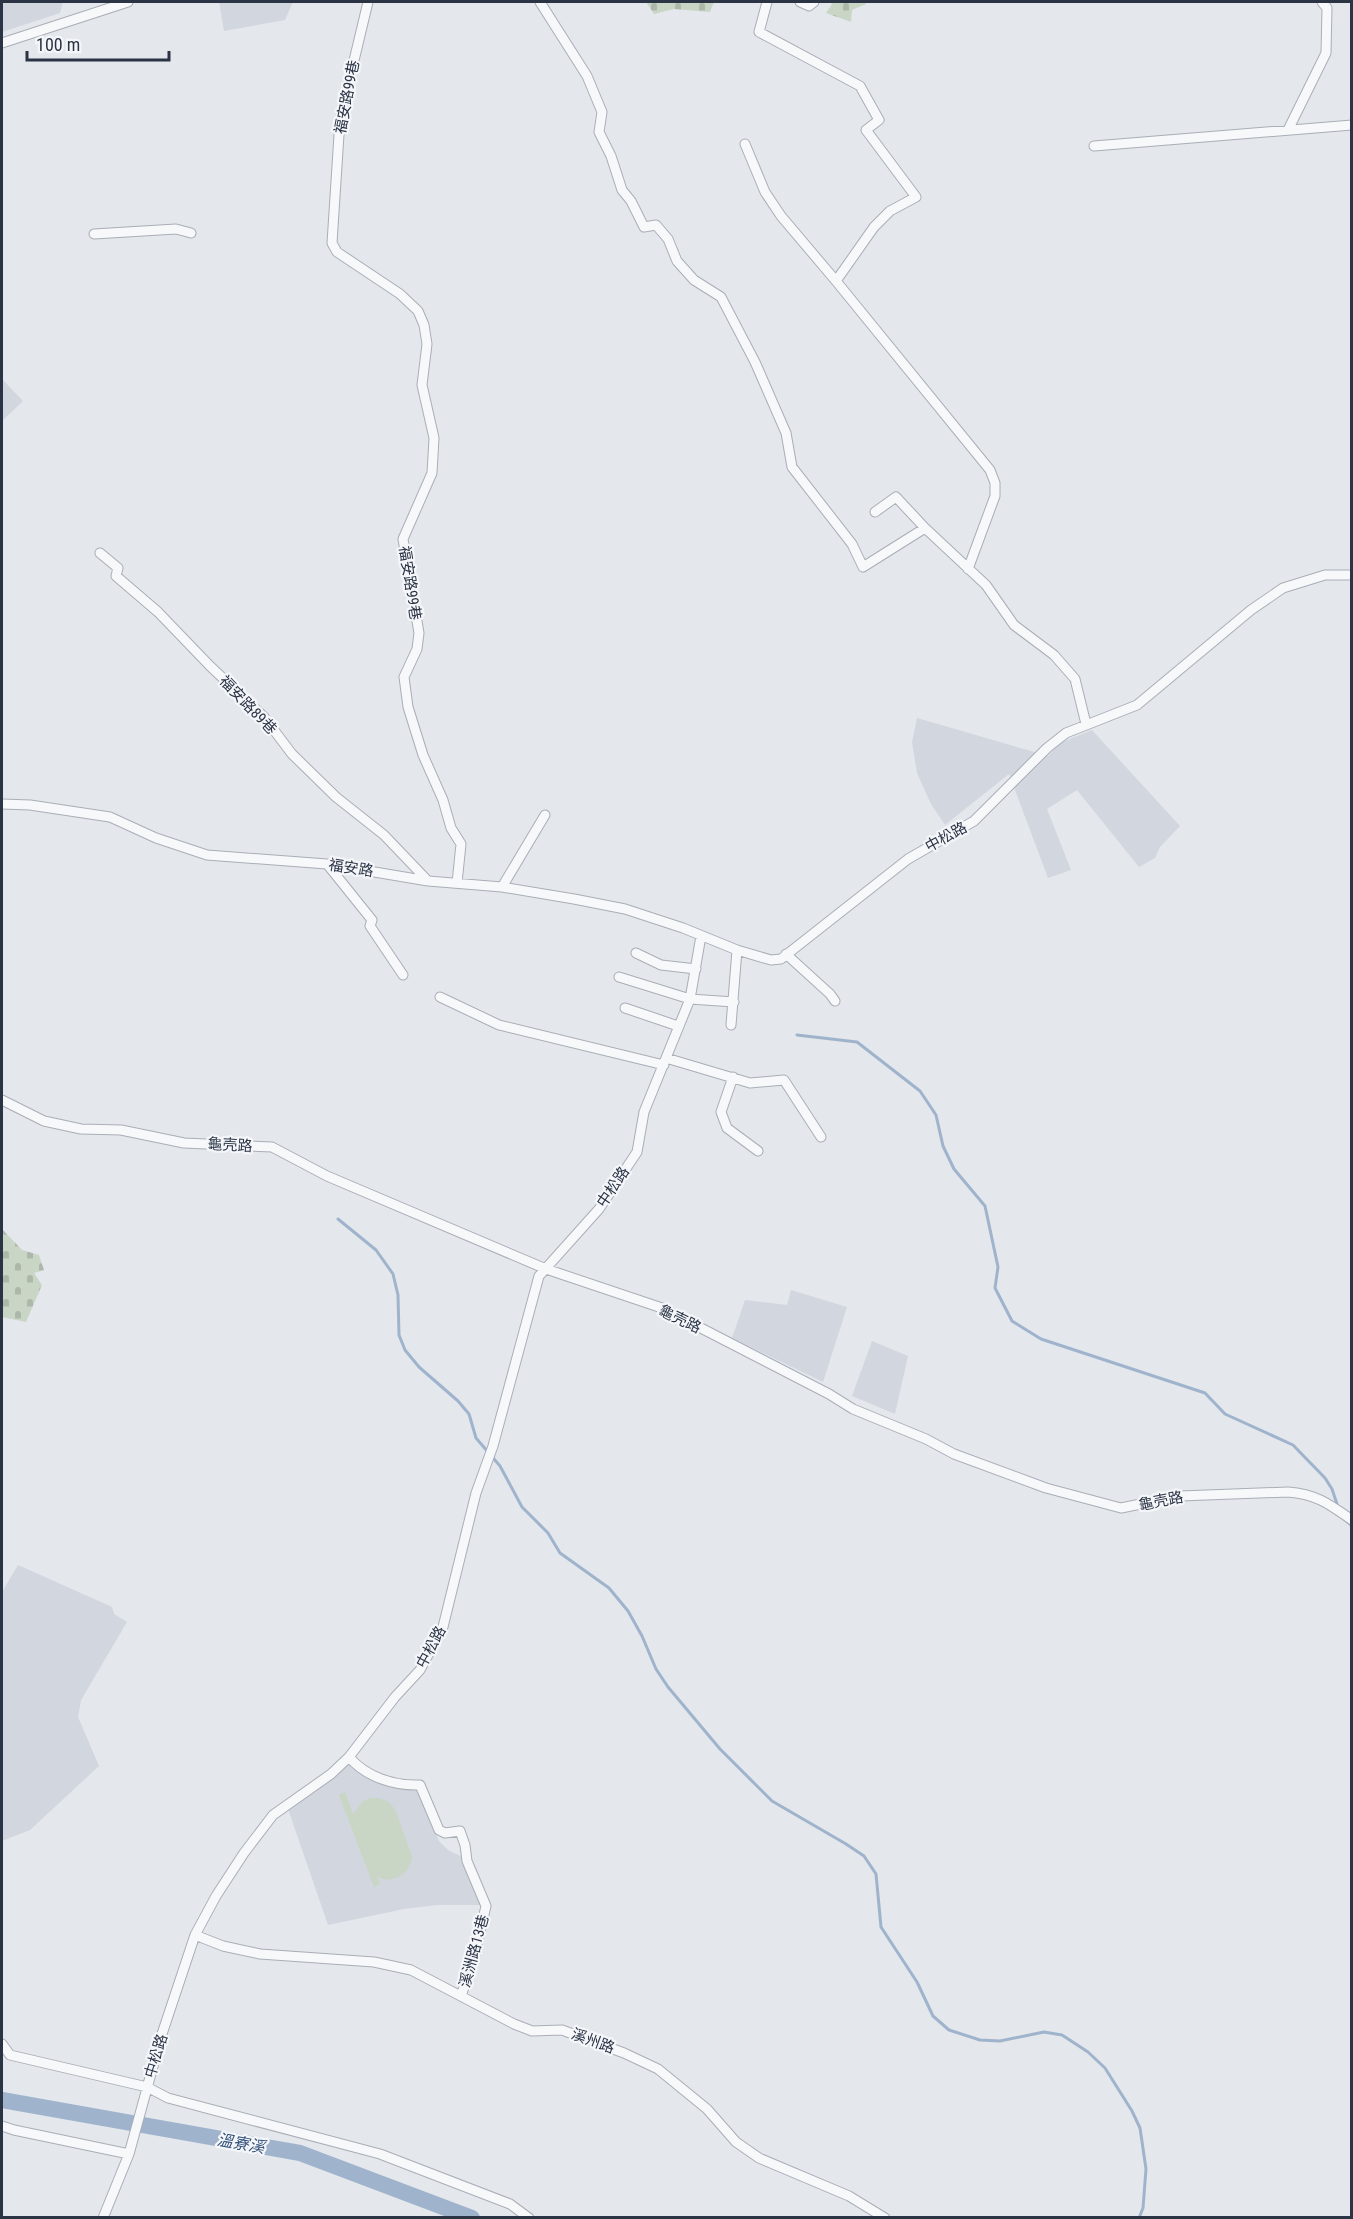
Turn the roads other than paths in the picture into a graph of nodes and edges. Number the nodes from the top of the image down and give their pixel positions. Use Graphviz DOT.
graph roads {
  1 [pos="128,2"];
  2 [pos="368,2"];
  3 [pos="540,2"];
  4 [pos="767,2"];
  5 [pos="800,2"];
  6 [pos="814,2"];
  7 [pos="1322,2"];
  8 [pos="2,43"];
  9 [pos="1352,125"];
  10 [pos="1288,130"];
  11 [pos="745,144"];
  12 [pos="1094,146"];
  13 [pos="192,233"];
  14 [pos="94,234"];
  15 [pos="836,281"];
  16 [pos="875,512"];
  17 [pos="925,528"];
  18 [pos="100,553"];
  19 [pos="968,569"];
  20 [pos="1352,575"];
  21 [pos="1086,724"];
  22 [pos="2,804"];
  23 [pos="545,815"];
  24 [pos="327,864"];
  25 [pos="428,881"];
  26 [pos="458,883"];
  27 [pos="502,887"];
  28 [pos="701,936"];
  29 [pos="737,950"];
  30 [pos="636,953"];
  31 [pos="786,954"];
  32 [pos="696,969"];
  33 [pos="403,975"];
  34 [pos="619,977"];
  35 [pos="440,997"];
  36 [pos="690,999"];
  37 [pos="834,1001"];
  38 [pos="734,1002"];
  39 [pos="625,1008"];
  40 [pos="731,1025"];
  41 [pos="678,1026"];
  42 [pos="665,1062"];
  43 [pos="733,1077"];
  44 [pos="2,1100"];
  45 [pos="821,1137"];
  46 [pos="758,1151"];
  47 [pos="546,1269"];
  48 [pos="1352,1520"];
  49 [pos="349,1757"];
  50 [pos="195,1935"];
  51 [pos="461,1996"];
  52 [pos="2,2044"];
  53 [pos="147,2087"];
  54 [pos="2,2126"];
  55 [pos="129,2154"];
  56 [pos="103,2217"];
  57 [pos="529,2217"];
  58 [pos="885,2217"];
  1 -- 8 [label="street"];
  2 -- 26 [label="street, 福安路99巷"];
  3 -- 17 [label="street"];
  4 -- 15 [label="street"];
  5 -- 6 [label="street"];
  7 -- 10 [label="street"];
  9 -- 10 [label="street"];
  10 -- 12 [label="street"];
  11 -- 15 [label="street"];
  13 -- 14 [label="street"];
  15 -- 19 [label="street"];
  16 -- 17 [label="street"];
  17 -- 19 [label="street"];
  18 -- 25 [label="street, 福安路89巷"];
  19 -- 21 [label="street"];
  20 -- 21 [label="street, 中松路"];
  21 -- 31 [label="street, 中松路"];
  22 -- 24 [label="street, 福安路"];
  23 -- 27 [label="street"];
  24 -- 25 [label="street, 福安路"];
  24 -- 33 [label="street"];
  25 -- 26 [label="street, 福安路"];
  26 -- 27 [label="street, 福安路"];
  27 -- 28 [label="street, 福安路"];
  28 -- 29 [label="street"];
  28 -- 32 [label="street, 中松路"];
  29 -- 31 [label="street"];
  29 -- 38 [label="street"];
  30 -- 32 [label="street"];
  31 -- 37 [label="street"];
  32 -- 36 [label="street, 中松路"];
  34 -- 36 [label="street"];
  35 -- 42 [label="street"];
  36 -- 38 [label="street"];
  36 -- 41 [label="street, 中松路"];
  38 -- 40 [label="street"];
  39 -- 41 [label="street"];
  41 -- 42 [label="street, 中松路"];
  42 -- 43 [label="street"];
  42 -- 47 [label="street, 中松路"];
  43 -- 45 [label="street"];
  43 -- 46 [label="street"];
  44 -- 47 [label="street, 龜壳路"];
  47 -- 48 [label="street, 龜壳路"];
  47 -- 49 [label="street, 中松路"];
  49 -- 50 [label="street, 中松路"];
  49 -- 51 [label="street, 溪洲路13巷"];
  50 -- 51 [label="street, 溪州路"];
  50 -- 53 [label="street, 中松路"];
  51 -- 58 [label="street, 溪州路"];
  52 -- 53 [label="street"];
  53 -- 55 [label="street, 中松路"];
  53 -- 57 [label="street"];
  54 -- 55 [label="street"];
  55 -- 56 [label="street"];
}
